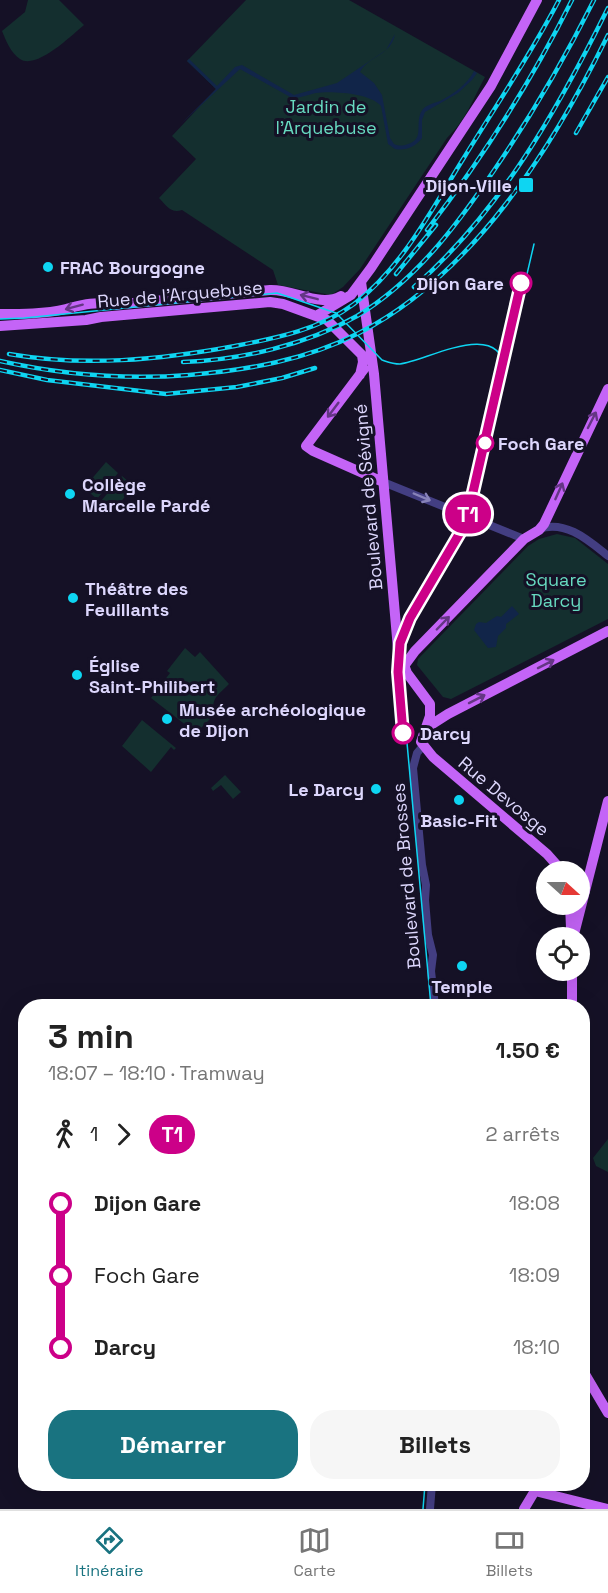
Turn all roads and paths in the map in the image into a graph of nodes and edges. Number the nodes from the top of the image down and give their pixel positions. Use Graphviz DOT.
graph roads {
  1 [pos="537,0"];
  2 [pos="361,282"];
  3 [pos="0,314"];
  4 [pos="316,316"];
  5 [pos="0,326"];
  6 [pos="368,342"];
  7 [pos="360,375"];
  8 [pos="608,389"];
  9 [pos="383,482"];
  10 [pos="539,530"];
  11 [pos="524,539"];
  12 [pos="608,556"];
  13 [pos="608,631"];
  14 [pos="404,666"];
  15 [pos="430,704"];
  16 [pos="448,714"];
  17 [pos="424,730"];
  18 [pos="423,746"];
  19 [pos="608,801"];
  20 [pos="553,861"];
  21 [pos="589,861"];
  22 [pos="572,981"];
  23 [pos="434,999"];
  24 [pos="572,999"];
  25 [pos="590,1383"];
  26 [pos="608,1413"];
  27 [pos="431,1491"];
  28 [pos="535,1491"];
  29 [pos="550,1491"];
  30 [pos="430,1509"];
  31 [pos="524,1509"];
  32 [pos="607,1509"];
  1 -- 2 [label="main road"];
  2 -- 3 [label="main road, Rue de l'Arquebuse, one-way"];
  2 -- 4 [label="main road"];
  2 -- 6 [label="main road, Boulevard de Sévigné"];
  4 -- 5 [label="main road, Rue de l'Arquebuse"];
  4 -- 7 [label="main road, Rue de l'Arquebuse"];
  6 -- 7 [label="main road, Boulevard de Sévigné"];
  6 -- 9 [label="main road, Boulevard de Sévigné"];
  7 -- 9 [label="main road, one-way"];
  10 -- 8 [label="main road, one-way"];
  9 -- 11 [label="street, one-way"];
  9 -- 14 [label="main road, Boulevard de Sévigné"];
  10 -- 11 [label="main road"];
  10 -- 12 [label="street"];
  14 -- 11 [label="main road, one-way"];
  16 -- 13 [label="main road, one-way"];
  14 -- 15 [label="main road, Boulevard de Sévigné"];
  15 -- 16 [label="main road"];
  15 -- 17 [label="main road"];
  16 -- 17 [label="main road"];
  17 -- 18 [label="main road"];
  18 -- 20 [label="main road, Rue Devosge"];
  18 -- 23 [label="street, Boulevard de Brosses"];
  19 -- 21 [label="main road"];
  22 -- 24 [label="main road"];
  25 -- 26 [label="main road"];
  27 -- 30 [label="street"];
  28 -- 31 [label="main road"];
  29 -- 32 [label="main road"];
}
